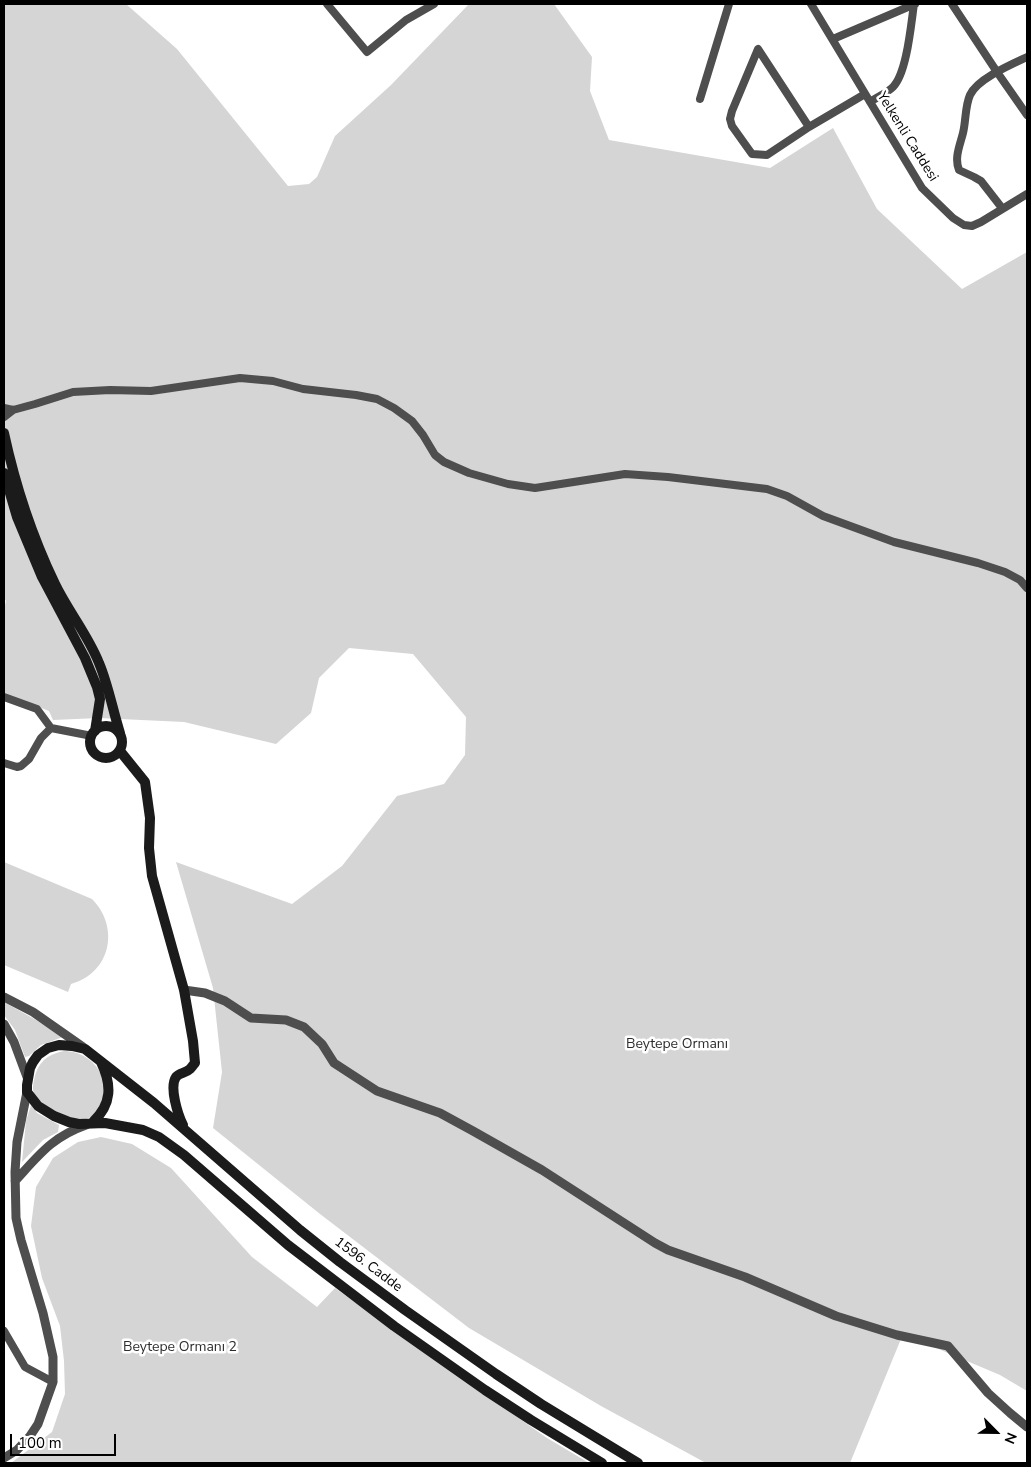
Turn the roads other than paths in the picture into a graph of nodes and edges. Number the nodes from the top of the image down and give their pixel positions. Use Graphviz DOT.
graph roads {
  1 [pos="328,4"];
  2 [pos="434,4"];
  3 [pos="729,4"];
  4 [pos="811,4"];
  5 [pos="915,4"];
  6 [pos="952,4"];
  7 [pos="833,39"];
  8 [pos="1027,57"];
  9 [pos="997,72"];
  10 [pos="865,94"];
  11 [pos="700,99"];
  12 [pos="870,102"];
  13 [pos="1027,115"];
  14 [pos="809,127"];
  15 [pos="1027,194"];
  16 [pos="1002,208"];
  17 [pos="4,408"];
  18 [pos="13,410"];
  19 [pos="4,417"];
  20 [pos="4,433"];
  21 [pos="4,473"];
  22 [pos="1027,588"];
  23 [pos="4,697"];
  24 [pos="51,728"];
  25 [pos="120,733"];
  26 [pos="93,734"];
  27 [pos="120,751"];
  28 [pos="4,763"];
  29 [pos="184,990"];
  30 [pos="4,997"];
  31 [pos="4,1024"];
  32 [pos="86,1049"];
  33 [pos="101,1061"];
  34 [pos="27,1077"];
  35 [pos="27,1092"];
  36 [pos="93,1122"];
  37 [pos="185,1130"];
  38 [pos="15,1181"];
  39 [pos="4,1331"];
  40 [pos="53,1382"];
  41 [pos="1027,1427"];
  42 [pos="4,1458"];
  43 [pos="602,1463"];
  44 [pos="638,1463"];
  1 -- 2 [label="street"];
  3 -- 11 [label="street"];
  4 -- 7 [label="street, Yelkenli Caddesi"];
  5 -- 7 [label="street"];
  5 -- 12 [label="street"];
  6 -- 9 [label="street"];
  7 -- 10 [label="street, Yelkenli Caddesi"];
  8 -- 9 [label="street"];
  9 -- 13 [label="street"];
  9 -- 16 [label="street"];
  10 -- 12 [label="street, Yelkenli Caddesi"];
  10 -- 14 [label="street"];
  12 -- 16 [label="street, Yelkenli Caddesi"];
  14 -- 14 [label="street"];
  15 -- 16 [label="street, Yelkenli Caddesi"];
  17 -- 18 [label="street"];
  18 -- 19 [label="street"];
  18 -- 22 [label="street"];
  20 -- 25 [label="main road"];
  21 -- 26 [label="main road"];
  23 -- 24 [label="street"];
  24 -- 26 [label="street"];
  24 -- 28 [label="street"];
  25 -- 26 [label="main road"];
  25 -- 27 [label="main road"];
  26 -- 27 [label="main road"];
  27 -- 29 [label="main road"];
  29 -- 37 [label="main road"];
  29 -- 41 [label="street"];
  30 -- 32 [label="street, 1596. Cadde"];
  31 -- 34 [label="street"];
  32 -- 33 [label="main road, 1596. Cadde"];
  32 -- 34 [label="main road"];
  33 -- 36 [label="main road"];
  33 -- 37 [label="main road, 1596. Cadde"];
  34 -- 35 [label="main road"];
  35 -- 36 [label="main road"];
  35 -- 38 [label="street"];
  36 -- 38 [label="street"];
  36 -- 43 [label="main road"];
  37 -- 44 [label="main road, 1596. Cadde"];
  38 -- 40 [label="street"];
  39 -- 40 [label="street"];
  40 -- 42 [label="street"];
}
